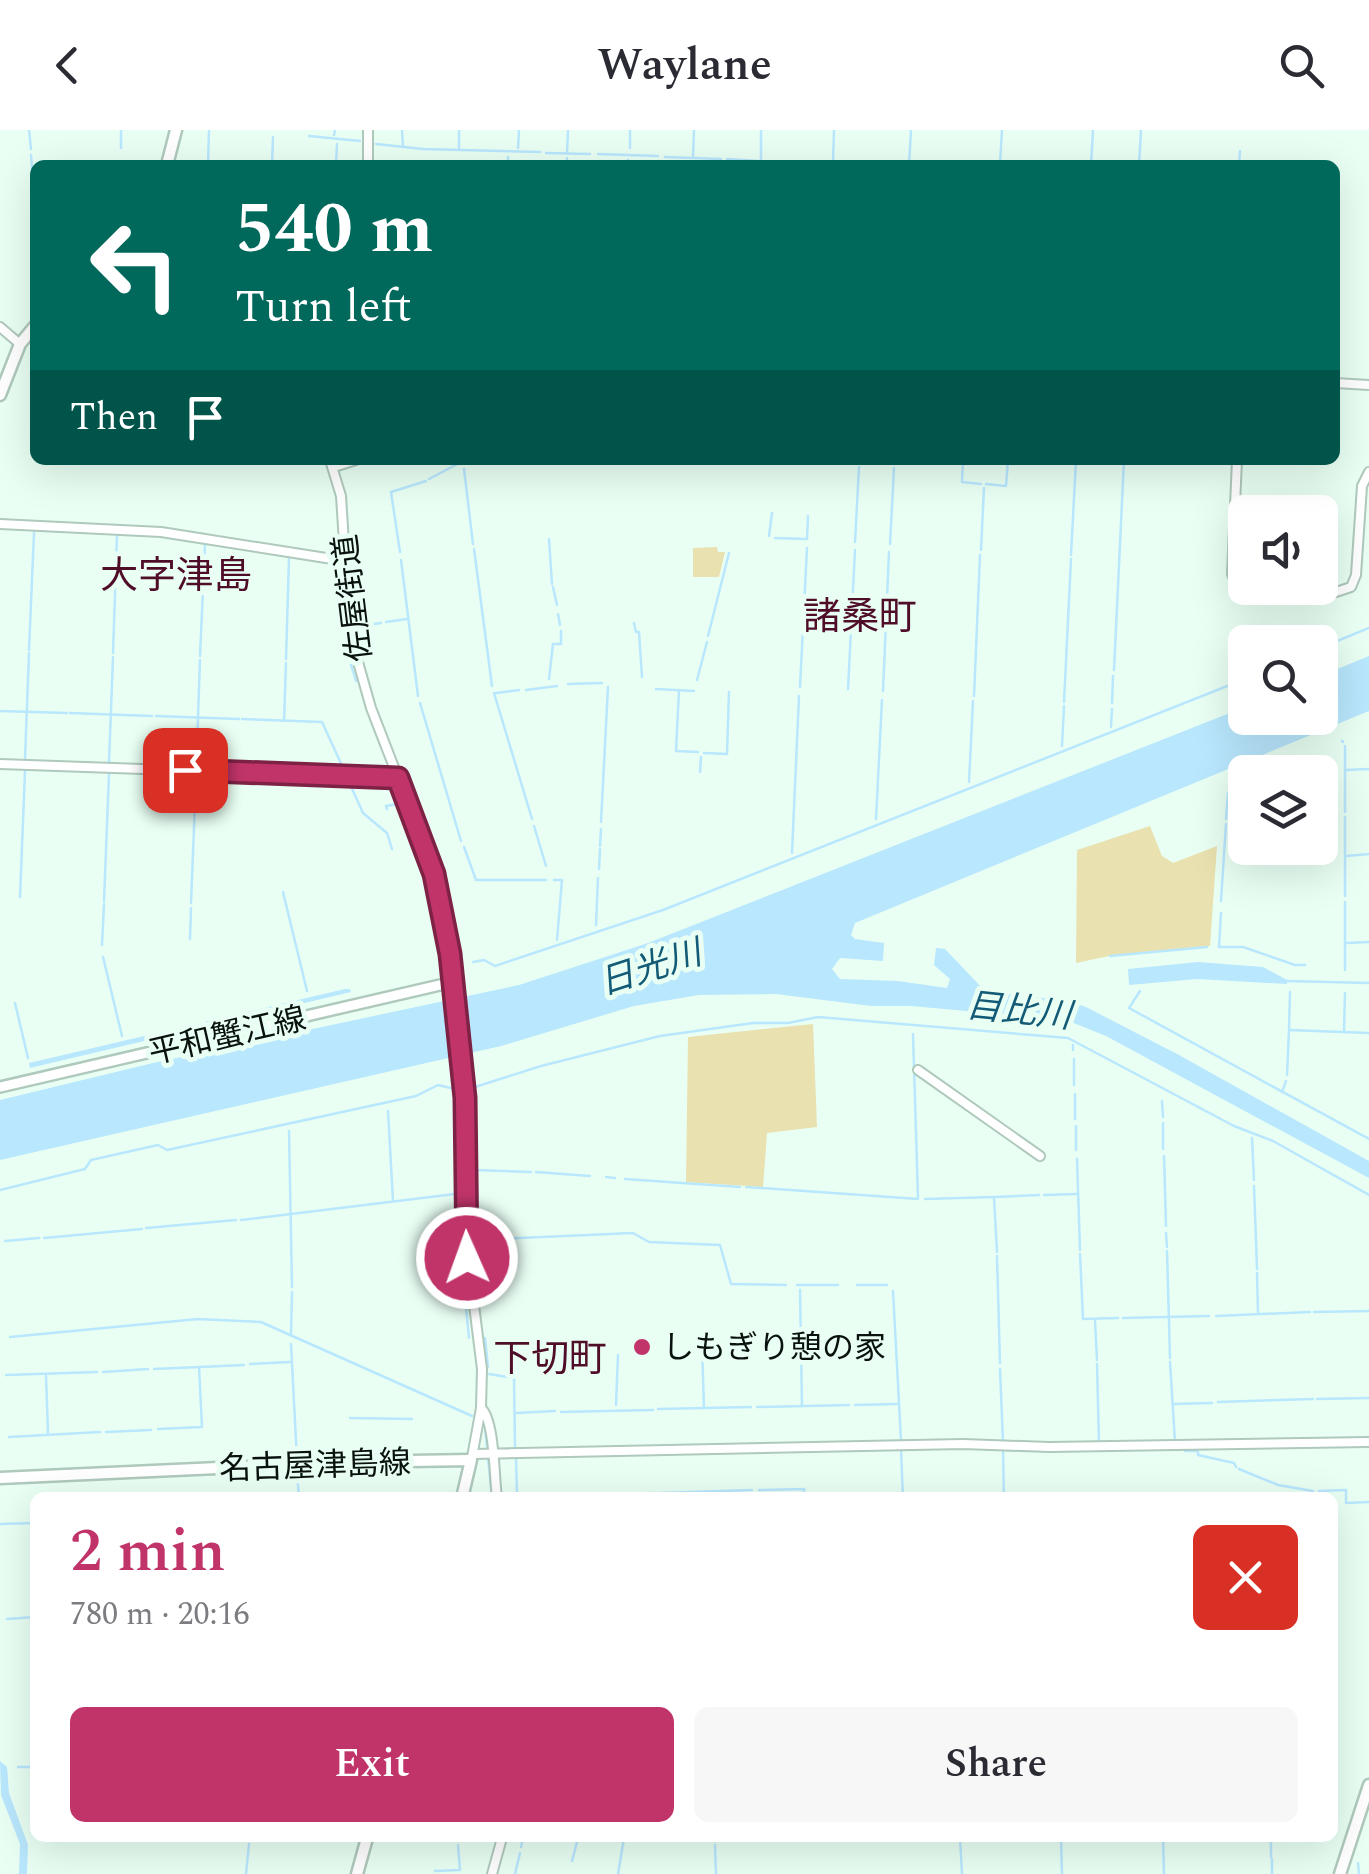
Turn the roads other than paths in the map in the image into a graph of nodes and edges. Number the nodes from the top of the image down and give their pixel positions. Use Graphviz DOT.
graph roads {
  1 [pos="176,130"];
  2 [pos="368,130"];
  3 [pos="167,160"];
  4 [pos="368,160"];
  5 [pos="0,327"];
  6 [pos="30,332"];
  7 [pos="20,344"];
  8 [pos="1340,383"];
  9 [pos="1369,385"];
  10 [pos="0,395"];
  11 [pos="332,465"];
  12 [pos="1237,465"];
  13 [pos="1369,472"];
  14 [pos="1235,495"];
  15 [pos="0,524"];
  16 [pos="345,561"];
  17 [pos="1338,592"];
  18 [pos="0,764"];
  19 [pos="398,778"];
  20 [pos="454,986"];
  21 [pos="918,1070"];
  22 [pos="0,1087"];
  23 [pos="1040,1156"];
  24 [pos="481,1408"];
  25 [pos="1369,1442"];
  26 [pos="488,1455"];
  27 [pos="472,1457"];
  28 [pos="0,1478"];
  29 [pos="463,1492"];
  30 [pos="496,1492"];
  31 [pos="1369,1785"];
  32 [pos="1369,1806"];
  33 [pos="366,1842"];
  34 [pos="501,1842"];
  35 [pos="358,1874"];
  36 [pos="492,1874"];
  37 [pos="1344,1874"];
  1 -- 3 [label="main road"];
  2 -- 4 [label="street"];
  5 -- 7 [label="street"];
  6 -- 7 [label="main road"];
  7 -- 10 [label="main road"];
  8 -- 9 [label="street"];
  11 -- 16 [label="street, 佐屋街道"];
  12 -- 14 [label="street"];
  13 -- 17 [label="street"];
  15 -- 16 [label="street"];
  16 -- 19 [label="street, 佐屋街道"];
  18 -- 19 [label="street"];
  19 -- 20 [label="street, 佐屋街道"];
  20 -- 22 [label="main road, 平和蟹江線"];
  20 -- 24 [label="street, 佐屋街道"];
  21 -- 23 [label="street"];
  24 -- 26 [label="street, 佐屋街道"];
  24 -- 27 [label="street"];
  25 -- 26 [label="street"];
  26 -- 27 [label="street"];
  26 -- 30 [label="street, 佐屋街道"];
  27 -- 28 [label="main road, 名古屋津島線"];
  27 -- 29 [label="main road"];
  31 -- 37 [label="main road"];
  32 -- 37 [label="main road"];
  33 -- 35 [label="main road"];
  34 -- 36 [label="street"];
}
